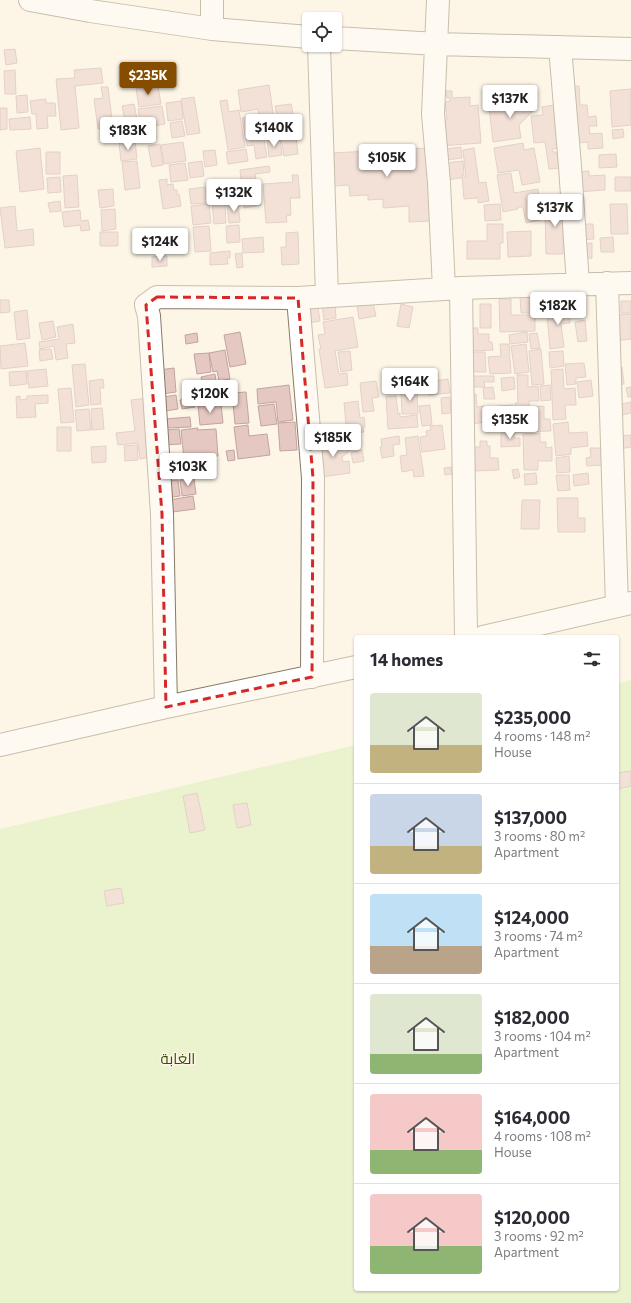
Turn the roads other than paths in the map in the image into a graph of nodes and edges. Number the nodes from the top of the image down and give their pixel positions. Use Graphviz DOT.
graph roads {
  1 [pos="30,0"];
  2 [pos="212,0"];
  3 [pos="438,0"];
  4 [pos="212,29"];
  5 [pos="302,36"];
  6 [pos="342,38"];
  7 [pos="437,44"];
  8 [pos="560,47"];
  9 [pos="631,49"];
  10 [pos="319,52"];
  11 [pos="607,283"];
  12 [pos="631,283"];
  13 [pos="578,284"];
  14 [pos="453,288"];
  15 [pos="327,296"];
  16 [pos="298,298"];
  17 [pos="624,604"];
  18 [pos="466,635"];
  19 [pos="492,635"];
  20 [pos="354,667"];
  21 [pos="312,677"];
  22 [pos="166,707"];
  23 [pos="0,745"];
  1 -- 4 [label="street"];
  2 -- 4 [label="street"];
  3 -- 7 [label="street"];
  4 -- 5 [label="street"];
  6 -- 7 [label="street"];
  7 -- 8 [label="street"];
  7 -- 14 [label="street"];
  8 -- 9 [label="street"];
  8 -- 13 [label="street"];
  10 -- 15 [label="street"];
  11 -- 12 [label="street"];
  11 -- 13 [label="street"];
  11 -- 17 [label="street"];
  13 -- 14 [label="street"];
  14 -- 15 [label="street"];
  14 -- 18 [label="street"];
  15 -- 16 [label="street"];
  16 -- 21 [label="street"];
  16 -- 22 [label="street"];
  17 -- 19 [label="street"];
  20 -- 21 [label="street"];
  21 -- 22 [label="street"];
  22 -- 23 [label="street"];
}
